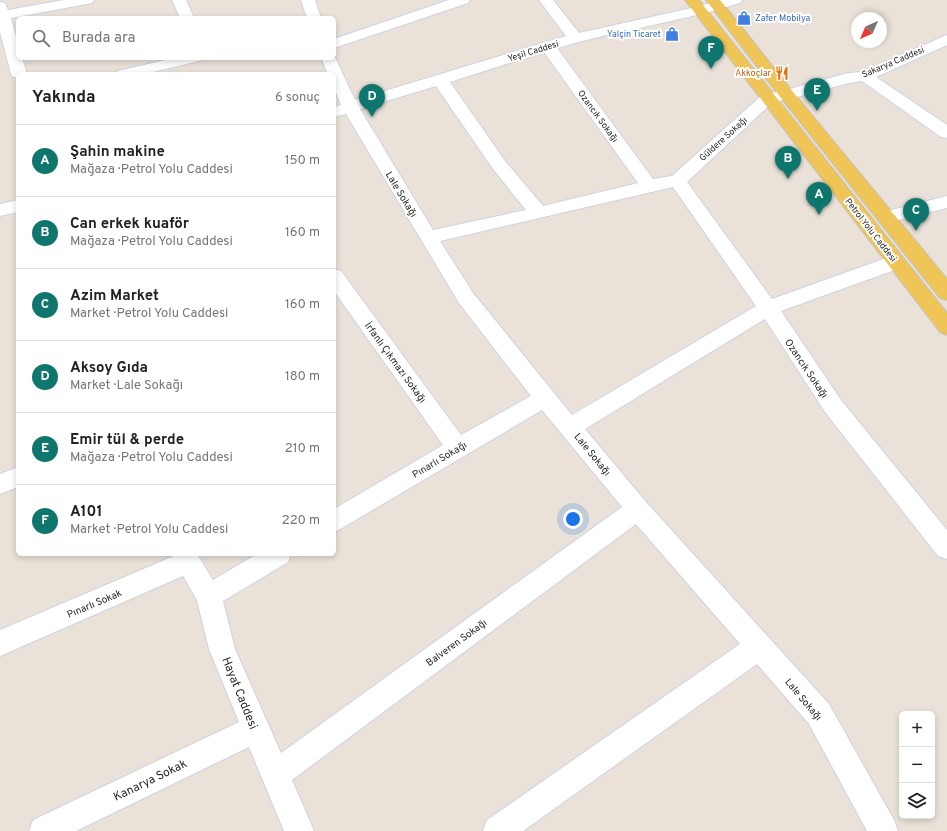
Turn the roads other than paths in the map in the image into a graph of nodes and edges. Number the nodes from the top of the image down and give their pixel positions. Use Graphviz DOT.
graph roads {
  1 [pos="87,0"];
  2 [pos="179,0"];
  3 [pos="308,0"];
  4 [pos="463,0"];
  5 [pos="546,0"];
  6 [pos="735,0"];
  7 [pos="715,3"];
  8 [pos="696,5"];
  9 [pos="1,13"];
  10 [pos="186,16"];
  11 [pos="313,16"];
  12 [pos="575,38"];
  13 [pos="947,39"];
  14 [pos="336,43"];
  15 [pos="547,46"];
  16 [pos="185,60"];
  17 [pos="330,60"];
  18 [pos="18,72"];
  19 [pos="133,72"];
  20 [pos="332,72"];
  21 [pos="865,76"];
  22 [pos="440,79"];
  23 [pos="336,86"];
  24 [pos="787,95"];
  25 [pos="768,98"];
  26 [pos="342,110"];
  27 [pos="947,134"];
  28 [pos="677,181"];
  29 [pos="649,186"];
  30 [pos="947,202"];
  31 [pos="16,206"];
  32 [pos="0,210"];
  33 [pos="539,213"];
  34 [pos="886,217"];
  35 [pos="428,237"];
  36 [pos="896,262"];
  37 [pos="336,279"];
  38 [pos="947,293"];
  39 [pos="768,308"];
  40 [pos="947,327"];
  41 [pos="546,398"];
  42 [pos="570,427"];
  43 [pos="458,448"];
  44 [pos="16,478"];
  45 [pos="0,484"];
  46 [pos="638,510"];
  47 [pos="336,520"];
  48 [pos="947,548"];
  49 [pos="276,556"];
  50 [pos="187,558"];
  51 [pos="209,596"];
  52 [pos="0,643"];
  53 [pos="759,647"];
  54 [pos="255,729"];
  55 [pos="275,775"];
  56 [pos="44,831"];
  57 [pos="299,831"];
  58 [pos="498,831"];
  59 [pos="883,831"];
  1 -- 9 [label="street"];
  2 -- 10 [label="street"];
  3 -- 11 [label="street"];
  4 -- 14 [label="street"];
  5 -- 12 [label="street"];
  6 -- 7 [label="street, Yeşil Caddesi"];
  7 -- 8 [label="street, Yeşil Caddesi"];
  7 -- 24 [label="main road, Petrol Yolu Caddesi"];
  8 -- 12 [label="street, Yeşil Caddesi"];
  8 -- 25 [label="main road, Petrol Yolu Caddesi"];
  9 -- 18 [label="street"];
  12 -- 15 [label="street, Yeşil Caddesi"];
  13 -- 21 [label="street, Sakarya Caddesi"];
  15 -- 22 [label="street, Yeşil Caddesi"];
  15 -- 29 [label="street, Ozancık Sokağı"];
  16 -- 19 [label="street"];
  17 -- 20 [label="street, Lale Sokağı"];
  21 -- 24 [label="street, Sakarya Caddesi"];
  21 -- 27 [label="street"];
  22 -- 26 [label="street, Yeşil Caddesi"];
  22 -- 33 [label="street"];
  23 -- 26 [label="street, Lale Sokağı"];
  24 -- 25 [label="street, Sakarya Caddesi"];
  24 -- 34 [label="main road, Petrol Yolu Caddesi"];
  25 -- 28 [label="street, Güldere Sokağı"];
  25 -- 36 [label="main road, Petrol Yolu Caddesi"];
  26 -- 35 [label="street, Lale Sokağı"];
  28 -- 29 [label="street"];
  28 -- 39 [label="street, Ozancık Sokağı"];
  29 -- 33 [label="street"];
  30 -- 34 [label="street"];
  31 -- 32 [label="street"];
  33 -- 35 [label="street"];
  34 -- 38 [label="main road, Petrol Yolu Caddesi"];
  35 -- 41 [label="street, Lale Sokağı"];
  36 -- 39 [label="street"];
  36 -- 40 [label="main road, Petrol Yolu Caddesi"];
  37 -- 43 [label="street, İrfanlı Çıkmazı Sokağı"];
  39 -- 42 [label="street"];
  39 -- 48 [label="street, Ozancık Sokağı"];
  41 -- 42 [label="street, Lale Sokağı"];
  41 -- 43 [label="street, Pınarlı Sokağı"];
  42 -- 46 [label="street, Lale Sokağı"];
  43 -- 47 [label="street, Pınarlı Sokağı"];
  44 -- 45 [label="street"];
  46 -- 53 [label="street, Lale Sokağı"];
  46 -- 55 [label="street, Balveren Sokağı"];
  49 -- 51 [label="street"];
  50 -- 51 [label="street, Hayat Caddesi"];
  50 -- 52 [label="street, Pınarlı Sokak"];
  51 -- 54 [label="street, Hayat Caddesi"];
  53 -- 58 [label="street"];
  53 -- 59 [label="street, Lale Sokağı"];
  54 -- 55 [label="street, Hayat Caddesi"];
  54 -- 56 [label="street, Kanarya Sokak"];
  55 -- 57 [label="street, Hayat Caddesi"];
}
